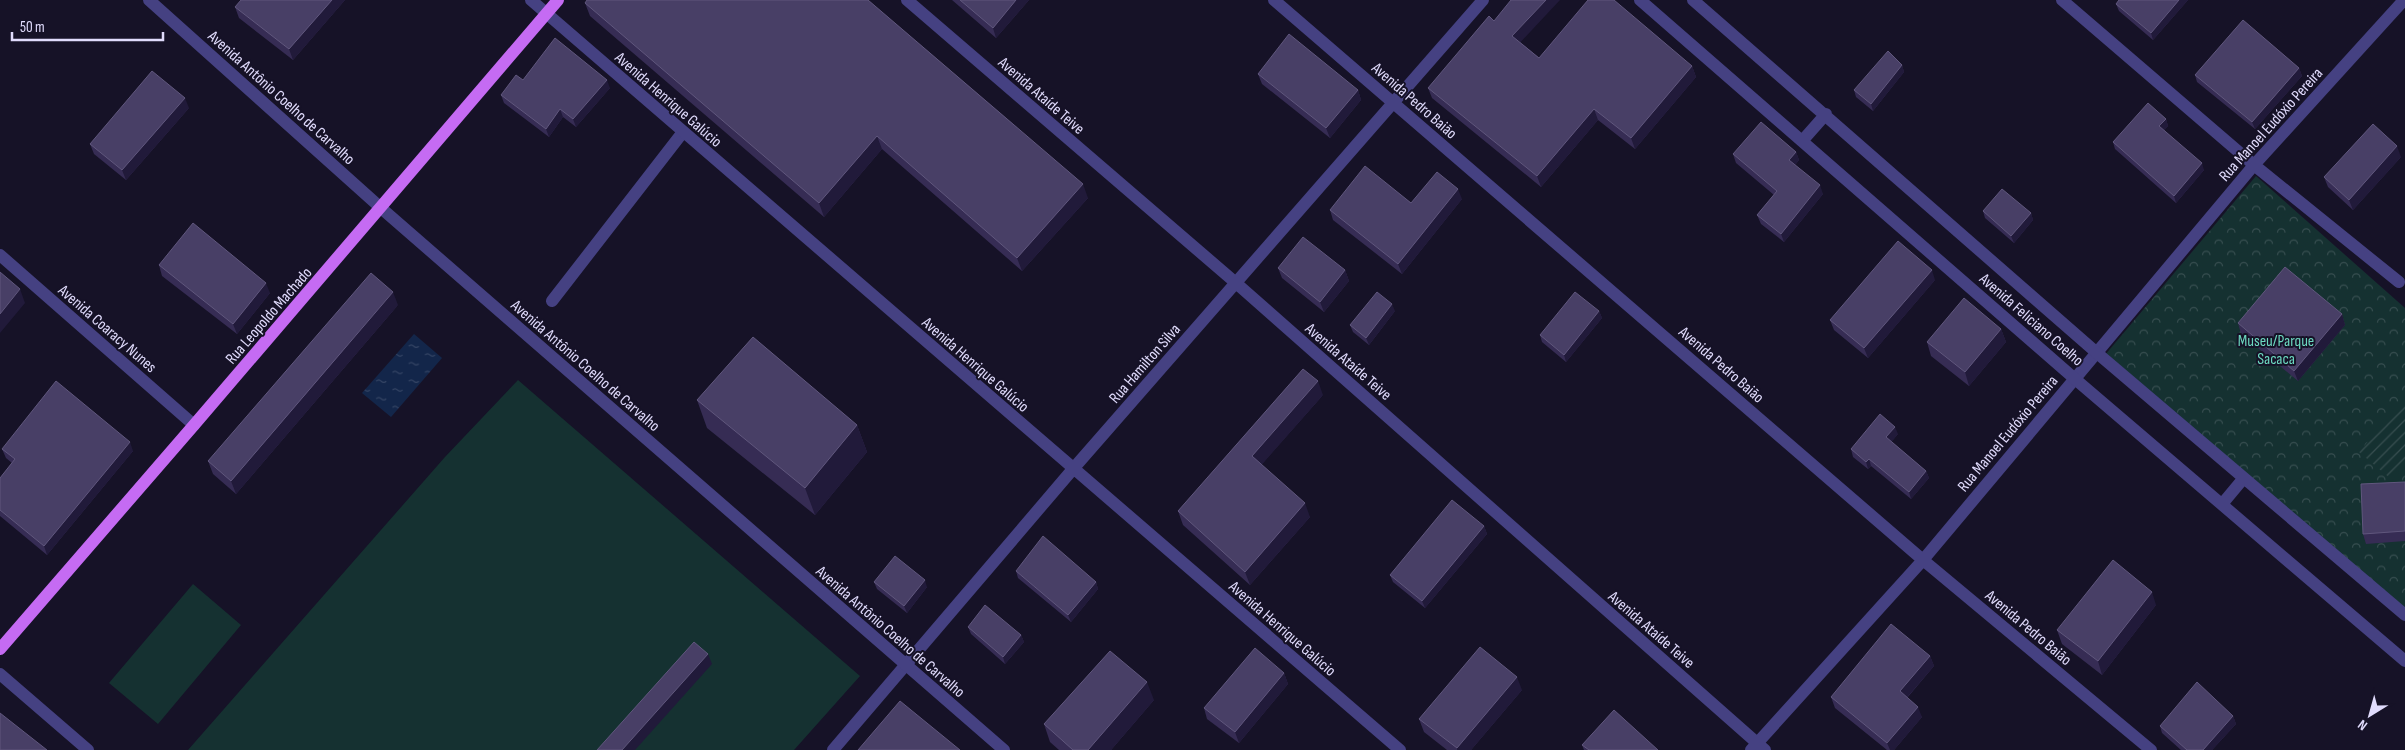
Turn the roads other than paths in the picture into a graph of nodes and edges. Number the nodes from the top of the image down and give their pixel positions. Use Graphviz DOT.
graph roads {
  1 [pos="149,0"];
  2 [pos="531,0"];
  3 [pos="558,0"];
  4 [pos="907,0"];
  5 [pos="1274,0"];
  6 [pos="1483,0"];
  7 [pos="1640,0"];
  8 [pos="1693,0"];
  9 [pos="2062,0"];
  10 [pos="2404,0"];
  11 [pos="546,14"];
  12 [pos="1394,103"];
  13 [pos="1826,114"];
  14 [pos="683,132"];
  15 [pos="1803,140"];
  16 [pos="2254,164"];
  17 [pos="381,208"];
  18 [pos="0,255"];
  19 [pos="2399,282"];
  20 [pos="1236,283"];
  21 [pos="552,301"];
  22 [pos="2097,353"];
  23 [pos="2075,379"];
  24 [pos="194,425"];
  25 [pos="1073,469"];
  26 [pos="2243,479"];
  27 [pos="2223,503"];
  28 [pos="1922,560"];
  29 [pos="2405,616"];
  30 [pos="0,649"];
  31 [pos="2405,661"];
  32 [pos="906,666"];
  33 [pos="0,674"];
  34 [pos="1758,748"];
  35 [pos="88,750"];
  36 [pos="833,750"];
  37 [pos="1004,750"];
  38 [pos="1400,750"];
  39 [pos="2151,750"];
  1 -- 17 [label="street, Avenida Antônio Coelho de Carvalho"];
  2 -- 11 [label="street, Avenida Henrique Galúcio"];
  3 -- 11 [label="main road, Rua Leopoldo Machado"];
  4 -- 20 [label="street, Avenida Ataíde Teive"];
  5 -- 12 [label="street, Avenida Pedro Baião"];
  6 -- 12 [label="street, Rua Hamilton Silva"];
  7 -- 15 [label="street, Avenida Feliciano Coelho"];
  8 -- 13 [label="street, Avenida Feliciano Coelho"];
  9 -- 16 [label="street"];
  10 -- 16 [label="street, Rua Manoel Eudóxio Pereira"];
  11 -- 14 [label="street, Avenida Henrique Galúcio"];
  11 -- 17 [label="main road, Rua Leopoldo Machado"];
  12 -- 20 [label="street, Rua Hamilton Silva"];
  12 -- 28 [label="street, Avenida Pedro Baião"];
  13 -- 15 [label="street"];
  13 -- 22 [label="street, Avenida Feliciano Coelho"];
  14 -- 21 [label="street"];
  14 -- 25 [label="street, Avenida Henrique Galúcio"];
  15 -- 23 [label="street, Avenida Feliciano Coelho"];
  16 -- 19 [label="street"];
  16 -- 22 [label="street, Rua Manoel Eudóxio Pereira"];
  17 -- 24 [label="main road, Rua Leopoldo Machado"];
  17 -- 32 [label="street, Avenida Antônio Coelho de Carvalho"];
  18 -- 24 [label="street, Avenida Coaracy Nunes"];
  20 -- 25 [label="street, Rua Hamilton Silva"];
  20 -- 34 [label="street, Avenida Ataíde Teive"];
  22 -- 23 [label="street, Rua Manoel Eudóxio Pereira"];
  22 -- 26 [label="street, Avenida Feliciano Coelho"];
  23 -- 27 [label="street, Avenida Feliciano Coelho"];
  23 -- 28 [label="street, Rua Manoel Eudóxio Pereira"];
  24 -- 30 [label="main road, Rua Leopoldo Machado"];
  25 -- 32 [label="street, Rua Hamilton Silva"];
  25 -- 38 [label="street, Avenida Henrique Galúcio"];
  26 -- 27 [label="street"];
  26 -- 29 [label="street, Avenida Feliciano Coelho"];
  27 -- 31 [label="street, Avenida Feliciano Coelho"];
  28 -- 34 [label="street, Rua Manoel Eudóxio Pereira"];
  28 -- 39 [label="street, Avenida Pedro Baião"];
  32 -- 36 [label="street, Rua Hamilton Silva"];
  32 -- 37 [label="street, Avenida Antônio Coelho de Carvalho"];
  33 -- 35 [label="street"];
}
